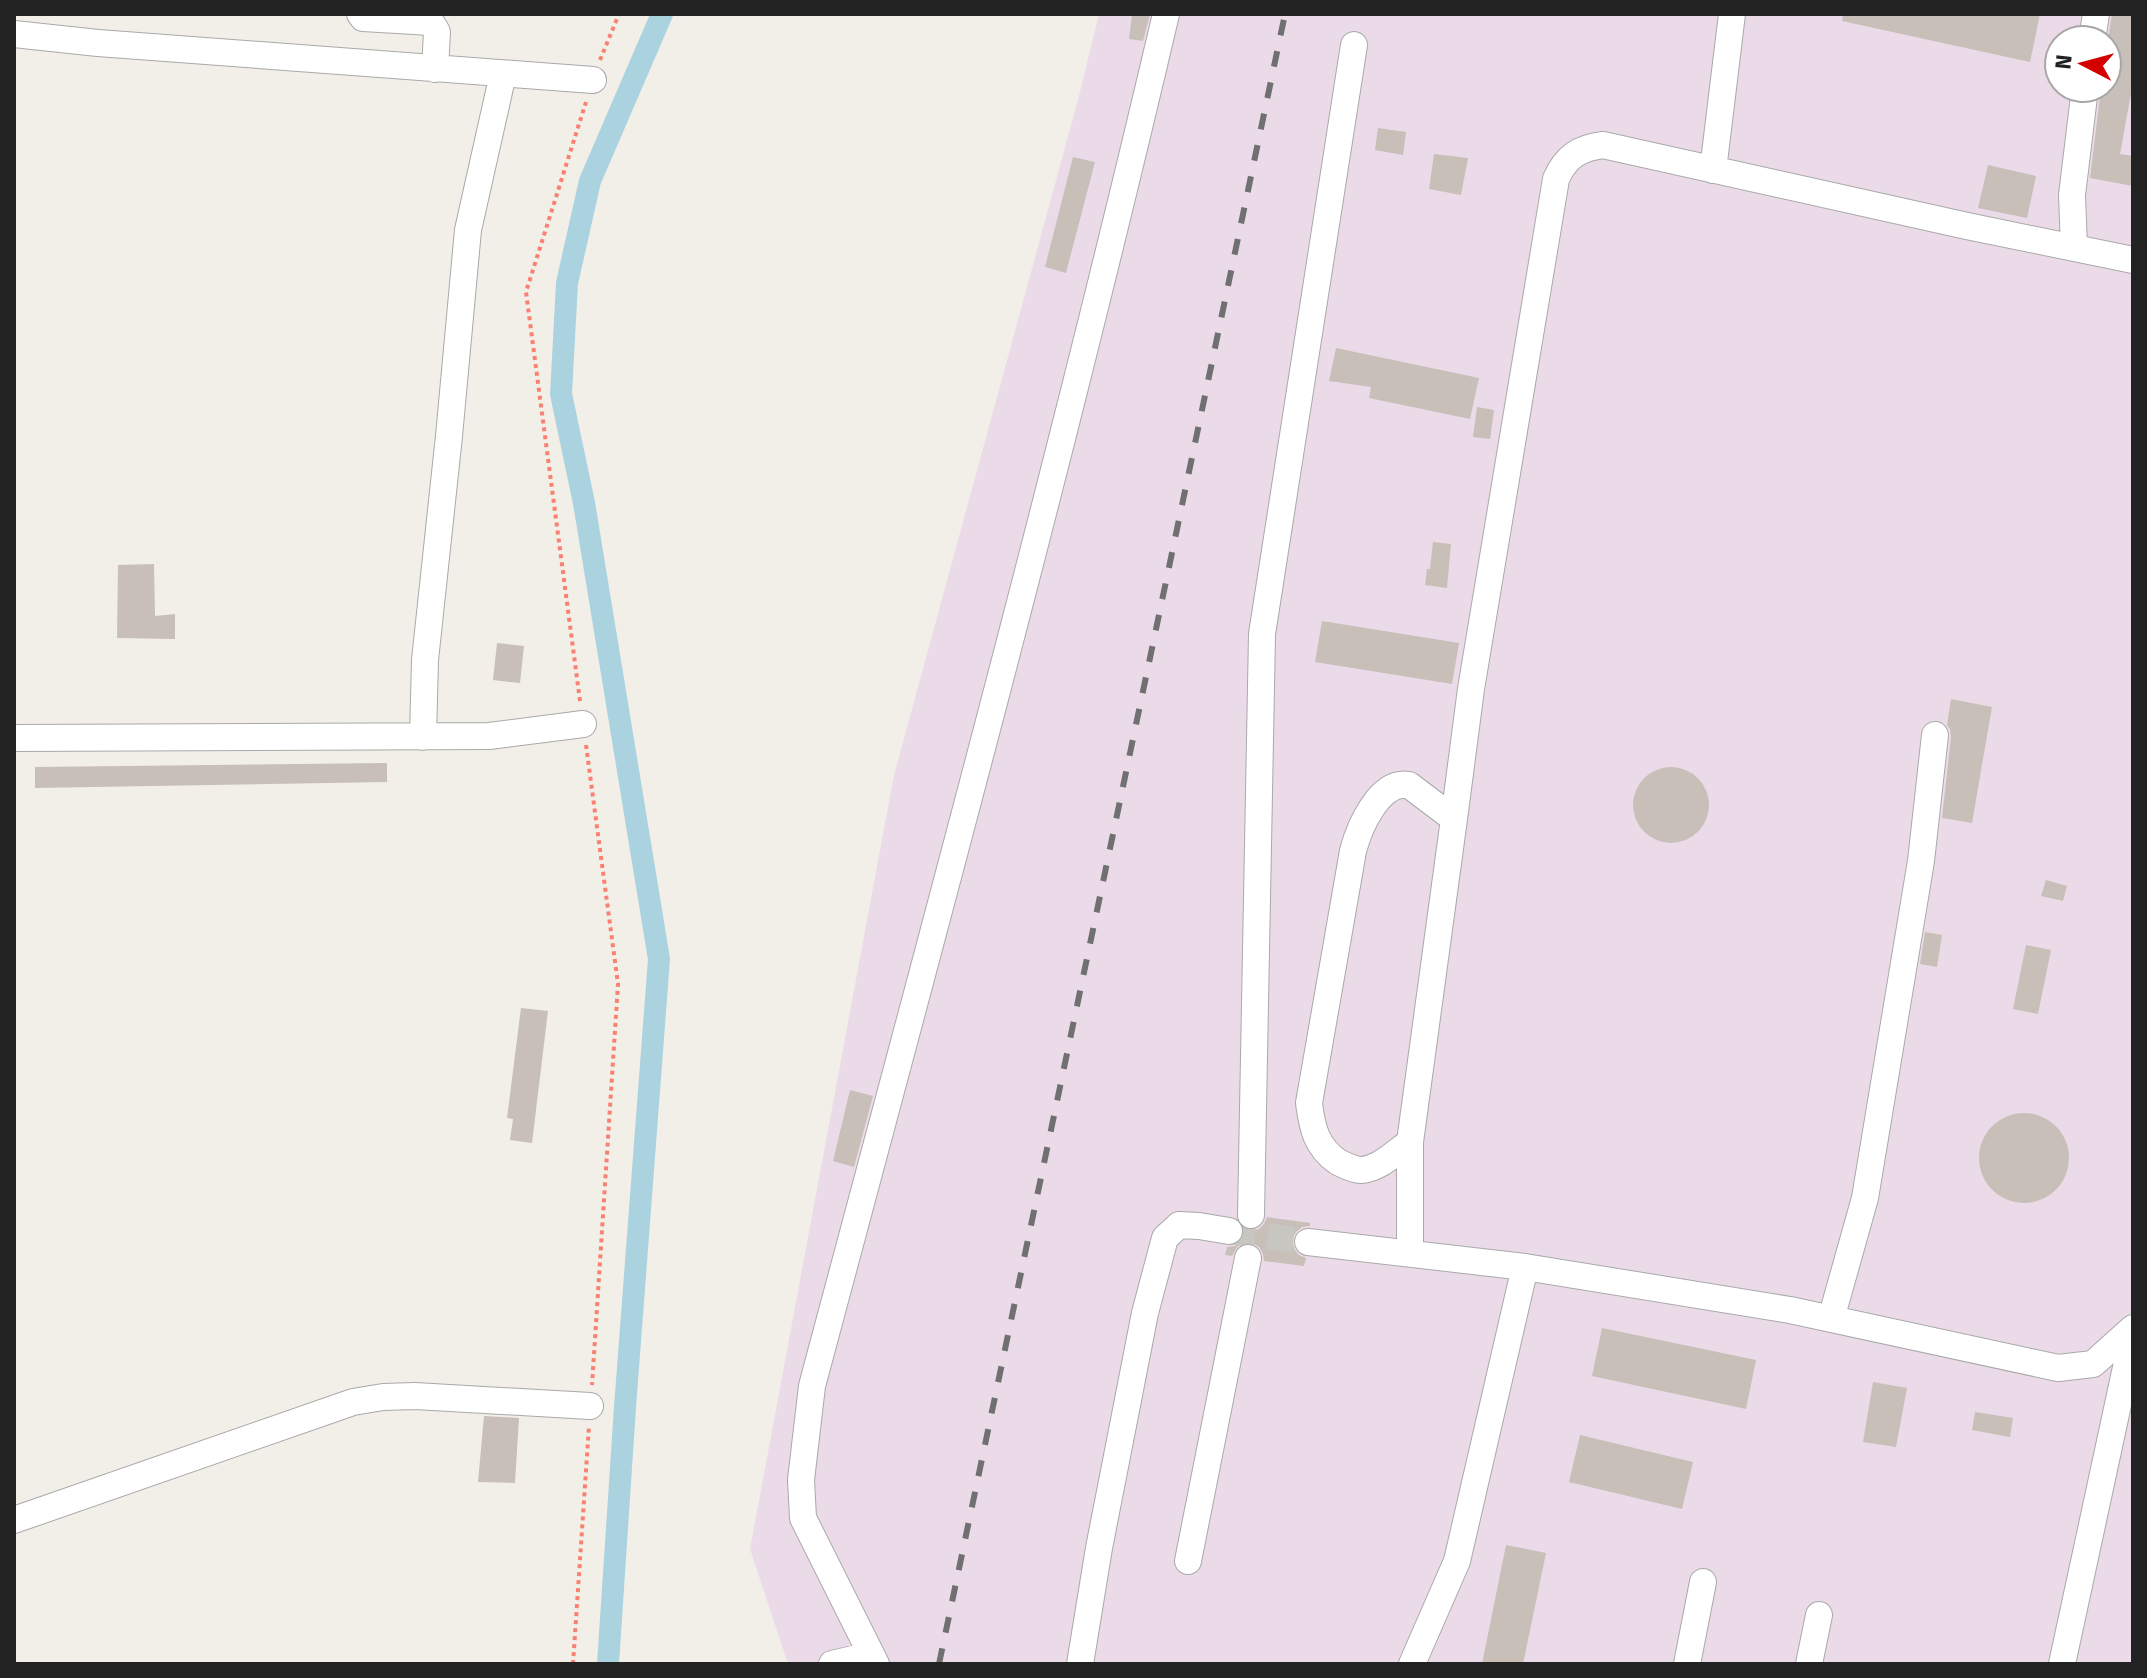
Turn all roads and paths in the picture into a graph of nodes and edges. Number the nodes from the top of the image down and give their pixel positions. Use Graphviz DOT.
graph roads {
  1 [pos="360,14"];
  2 [pos="619,14"];
  3 [pos="1166,14"];
  4 [pos="1732,14"];
  5 [pos="14,34"];
  6 [pos="1354,45"];
  7 [pos="435,69"];
  8 [pos="503,74"];
  9 [pos="593,80"];
  10 [pos="2083,104"];
  11 [pos="1713,170"];
  12 [pos="2074,248"];
  13 [pos="2133,260"];
  14 [pos="583,724"];
  15 [pos="1935,735"];
  16 [pos="423,737"];
  17 [pos="14,738"];
  18 [pos="1454,819"];
  19 [pos="1410,1142"];
  20 [pos="1251,1215"];
  21 [pos="1229,1231"];
  22 [pos="1308,1242"];
  23 [pos="1410,1253"];
  24 [pos="1248,1258"];
  25 [pos="1525,1267"];
  26 [pos="1831,1319"];
  27 [pos="2133,1328"];
  28 [pos="2133,1335"];
  29 [pos="590,1406"];
  30 [pos="14,1520"];
  31 [pos="1188,1561"];
  32 [pos="1703,1582"];
  33 [pos="1819,1615"];
  34 [pos="873,1659"];
  35 [pos="573,1664"];
  36 [pos="832,1664"];
  37 [pos="1080,1664"];
  38 [pos="1412,1664"];
  39 [pos="1687,1664"];
  40 [pos="1809,1664"];
  41 [pos="2062,1664"];
  1 -- 7 [label="street"];
  2 -- 9 [label="path"];
  3 -- 34 [label="street"];
  4 -- 11 [label="street"];
  5 -- 7 [label="street"];
  6 -- 20 [label="street"];
  7 -- 8 [label="street"];
  8 -- 9 [label="street"];
  8 -- 16 [label="street"];
  9 -- 14 [label="path"];
  10 -- 12 [label="street"];
  11 -- 12 [label="street"];
  11 -- 18 [label="street"];
  12 -- 13 [label="street"];
  14 -- 16 [label="street"];
  14 -- 29 [label="path"];
  15 -- 26 [label="street"];
  16 -- 17 [label="street"];
  18 -- 19 [label="street"];
  18 -- 19 [label="street"];
  19 -- 23 [label="street"];
  21 -- 37 [label="street"];
  22 -- 23 [label="street"];
  23 -- 25 [label="street"];
  24 -- 31 [label="street"];
  25 -- 26 [label="street"];
  25 -- 38 [label="street"];
  26 -- 27 [label="street"];
  28 -- 41 [label="street"];
  29 -- 30 [label="street"];
  29 -- 35 [label="path"];
  32 -- 39 [label="street"];
  33 -- 40 [label="street"];
  34 -- 36 [label="street"];
}
